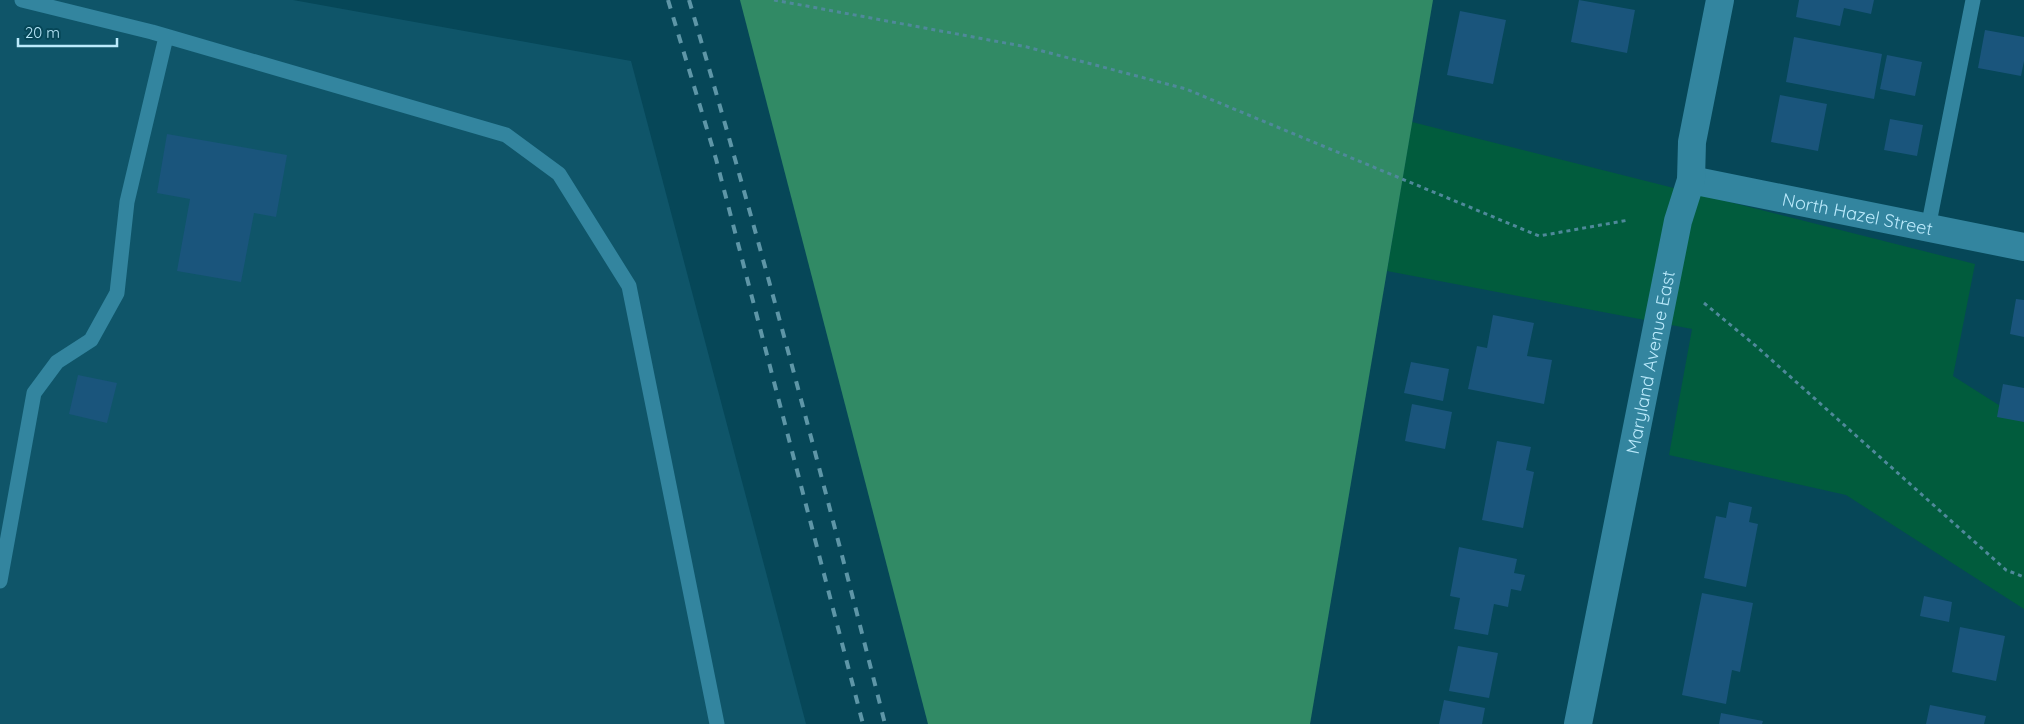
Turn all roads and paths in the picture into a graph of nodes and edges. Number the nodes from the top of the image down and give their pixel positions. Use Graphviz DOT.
graph roads {
  1 [pos="22,0"];
  2 [pos="775,0"];
  3 [pos="1720,0"];
  4 [pos="1973,0"];
  5 [pos="166,37"];
  6 [pos="1691,180"];
  7 [pos="1629,220"];
  8 [pos="1928,228"];
  9 [pos="2024,247"];
  10 [pos="1704,303"];
  11 [pos="2024,577"];
  12 [pos="0,580"];
  13 [pos="717,724"];
  14 [pos="1578,724"];
  1 -- 5 [label="lane"];
  2 -- 7 [label="path"];
  3 -- 6 [label="street, Maryland Avenue East"];
  4 -- 8 [label="lane"];
  5 -- 12 [label="lane"];
  5 -- 13 [label="lane"];
  6 -- 8 [label="street, North Hazel Street"];
  6 -- 14 [label="street, Maryland Avenue East"];
  8 -- 9 [label="street, North Hazel Street"];
  10 -- 11 [label="path"];
}
